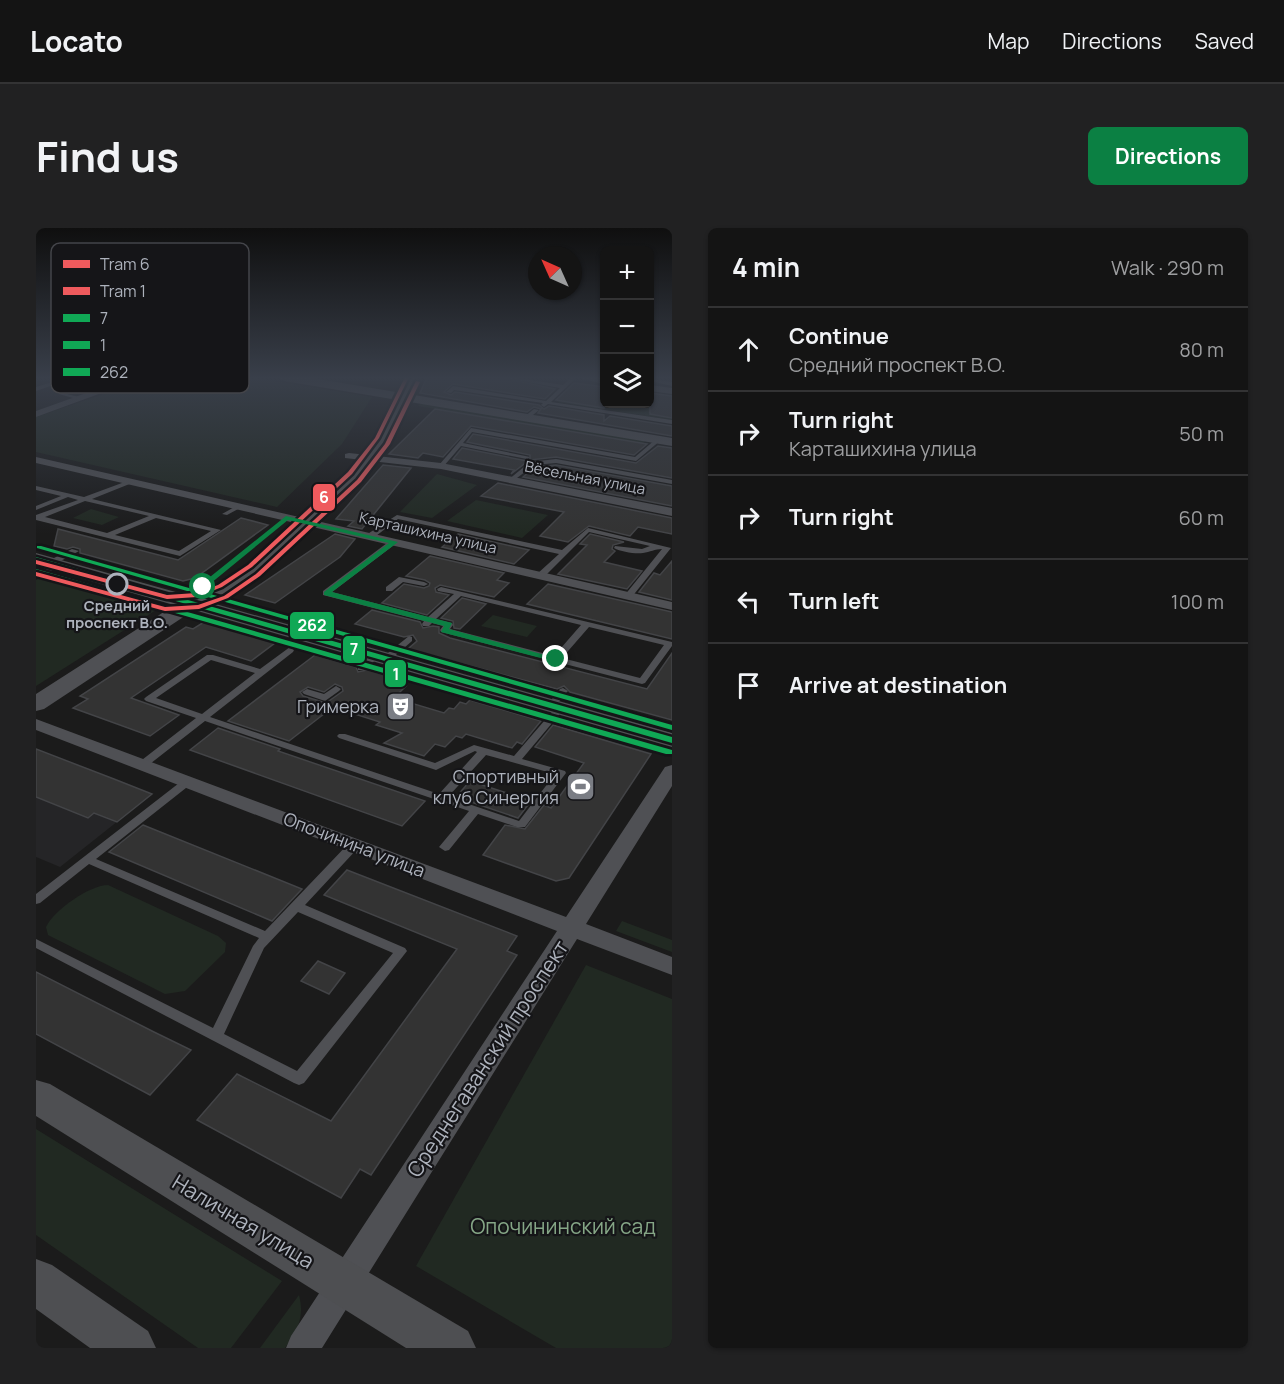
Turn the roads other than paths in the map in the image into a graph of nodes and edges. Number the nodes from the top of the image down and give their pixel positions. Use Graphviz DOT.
graph roads {
  1 [pos="369,429"];
  2 [pos="382,429"];
  3 [pos="606,429"];
  4 [pos="658,440"];
  5 [pos="672,442"];
  6 [pos="544,443"];
  7 [pos="459,444"];
  8 [pos="349,456"];
  9 [pos="527,457"];
  10 [pos="370,458"];
  11 [pos="636,459"];
  12 [pos="36,460"];
  13 [pos="532,463"];
  14 [pos="441,466"];
  15 [pos="621,473"];
  16 [pos="511,480"];
  17 [pos="130,482"];
  18 [pos="672,482"];
  19 [pos="36,488"];
  20 [pos="67,495"];
  21 [pos="86,500"];
  22 [pos="238,507"];
  23 [pos="36,508"];
  24 [pos="672,512"];
  25 [pos="225,514"];
  26 [pos="155,516"];
  27 [pos="37,518"];
  28 [pos="286,518"];
  29 [pos="307,523"];
  30 [pos="106,536"];
  31 [pos="369,537"];
  32 [pos="98,540"];
  33 [pos="394,542"];
  34 [pos="666,547"];
  35 [pos="618,548"];
  36 [pos="75,551"];
  37 [pos="564,553"];
  38 [pos="45,566"];
  39 [pos="540,576"];
  40 [pos="424,584"];
  41 [pos="389,589"];
  42 [pos="441,589"];
  43 [pos="460,593"];
  44 [pos="628,596"];
  45 [pos="191,603"];
  46 [pos="672,606"];
  47 [pos="428,622"];
  48 [pos="587,624"];
  49 [pos="409,639"];
  50 [pos="670,641"];
  51 [pos="290,650"];
  52 [pos="556,659"];
  53 [pos="374,661"];
  54 [pos="260,672"];
  55 [pos="336,689"];
  56 [pos="307,692"];
  57 [pos="558,702"];
  58 [pos="36,704"];
  59 [pos="202,717"];
  60 [pos="36,724"];
  61 [pos="342,736"];
  62 [pos="672,740"];
  63 [pos="484,751"];
  64 [pos="516,760"];
  65 [pos="142,765"];
  66 [pos="672,771"];
  67 [pos="187,782"];
  68 [pos="441,798"];
  69 [pos="476,810"];
  70 [pos="354,845"];
  71 [pos="445,847"];
  72 [pos="87,859"];
  73 [pos="36,900"];
  74 [pos="296,906"];
  75 [pos="572,928"];
  76 [pos="267,937"];
  77 [pos="36,943"];
  78 [pos="672,966"];
  79 [pos="216,1037"];
  80 [pos="36,1095"];
  81 [pos="36,1281"];
  82 [pos="345,1283"];
  83 [pos="130,1348"];
  84 [pos="303,1348"];
  85 [pos="451,1348"];
  1 -- 8 [label="main road"];
  2 -- 10 [label="main road"];
  3 -- 4 [label="street"];
  4 -- 5 [label="street"];
  4 -- 11 [label="lane"];
  6 -- 7 [label="lane"];
  6 -- 9 [label="lane"];
  6 -- 11 [label="lane"];
  7 -- 9 [label="lane"];
  7 -- 14 [label="lane"];
  8 -- 10 [label="street, Вёсельная улица"];
  8 -- 28 [label="main road"];
  9 -- 13 [label="lane"];
  10 -- 14 [label="street, Вёсельная улица"];
  10 -- 29 [label="main road"];
  11 -- 15 [label="lane"];
  12 -- 17 [label="street, Карташихина улица"];
  13 -- 15 [label="lane"];
  13 -- 16 [label="lane"];
  14 -- 16 [label="street, Вёсельная улица"];
  15 -- 18 [label="lane"];
  16 -- 24 [label="street, Вёсельная улица"];
  17 -- 21 [label="lane"];
  17 -- 22 [label="street, Карташихина улица"];
  19 -- 20 [label="lane"];
  20 -- 21 [label="lane"];
  20 -- 23 [label="lane"];
  21 -- 26 [label="lane"];
  21 -- 27 [label="lane"];
  22 -- 25 [label="lane"];
  22 -- 28 [label="street, Карташихина улица"];
  26 -- 30 [label="lane"];
  26 -- 30 [label="lane"];
  27 -- 30 [label="lane"];
  28 -- 29 [label="street, Карташихина улица"];
  28 -- 45 [label="main road"];
  29 -- 31 [label="street, Карташихина улица"];
  29 -- 45 [label="main road"];
  30 -- 32 [label="lane"];
  31 -- 33 [label="street, Карташихина улица"];
  31 -- 37 [label="lane"];
  33 -- 39 [label="street, Карташихина улица"];
  33 -- 47 [label="lane"];
  34 -- 35 [label="lane"];
  34 -- 37 [label="lane"];
  34 -- 44 [label="lane"];
  36 -- 38 [label="lane"];
  37 -- 39 [label="lane"];
  38 -- 45 [label="main road"];
  39 -- 44 [label="street, Карташихина улица"];
  40 -- 41 [label="lane"];
  42 -- 43 [label="lane"];
  43 -- 47 [label="lane"];
  43 -- 48 [label="lane"];
  44 -- 46 [label="street, Карташихина улица"];
  45 -- 53 [label="street"];
  45 -- 58 [label="street"];
  47 -- 52 [label="lane"];
  48 -- 50 [label="lane"];
  48 -- 52 [label="lane"];
  49 -- 53 [label="lane"];
  50 -- 52 [label="lane"];
  51 -- 54 [label="lane"];
  53 -- 57 [label="street"];
  54 -- 59 [label="lane"];
  54 -- 59 [label="lane"];
  55 -- 56 [label="lane"];
  57 -- 62 [label="street"];
  57 -- 64 [label="lane"];
  59 -- 65 [label="lane"];
  59 -- 68 [label="lane"];
  60 -- 65 [label="street, Опочинина улица"];
  61 -- 63 [label="lane"];
  63 -- 64 [label="lane"];
  63 -- 68 [label="lane"];
  64 -- 69 [label="lane"];
  65 -- 67 [label="street, Опочинина улица"];
  66 -- 75 [label="street, Среднегаванский проспект"];
  67 -- 70 [label="street, Опочинина улица"];
  67 -- 72 [label="lane"];
  68 -- 69 [label="lane"];
  69 -- 71 [label="lane"];
  70 -- 74 [label="lane"];
  70 -- 75 [label="street, Опочинина улица"];
  72 -- 73 [label="lane"];
  72 -- 76 [label="lane"];
  74 -- 76 [label="lane"];
  74 -- 79 [label="lane"];
  75 -- 78 [label="street, Опочинина улица"];
  75 -- 82 [label="street, Среднегаванский проспект"];
  76 -- 79 [label="lane"];
  77 -- 79 [label="lane"];
  80 -- 82 [label="main road, Наличная улица"];
  81 -- 83 [label="main road"];
  82 -- 84 [label="street, Среднегаванский проспект"];
  82 -- 85 [label="main road, Наличная улица"];
}
